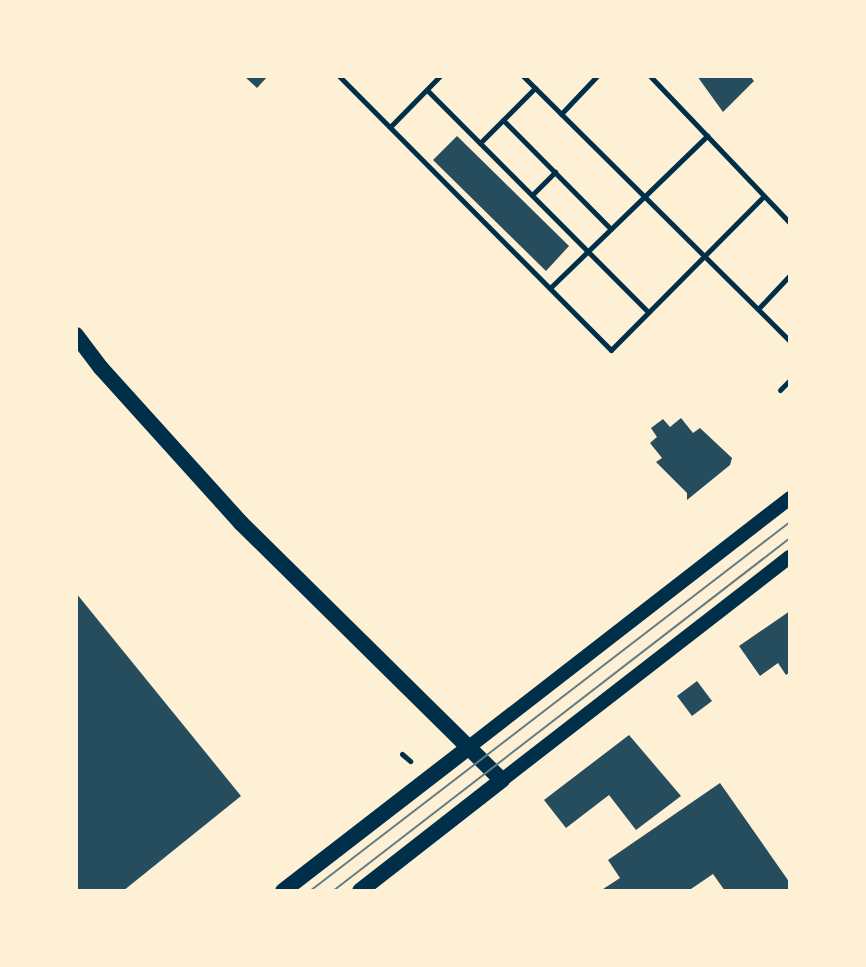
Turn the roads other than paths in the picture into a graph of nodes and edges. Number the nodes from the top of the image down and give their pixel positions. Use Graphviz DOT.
graph roads {
  1 [pos="76,335"];
  2 [pos="790,498"];
  3 [pos="790,557"];
  4 [pos="469,747"];
  5 [pos="502,780"];
  6 [pos="283,891"];
  7 [pos="360,891"];
  1 -- 4 [label="main road"];
  2 -- 4 [label="street"];
  3 -- 5 [label="street"];
  4 -- 5 [label="main road"];
  4 -- 6 [label="main road"];
  5 -- 7 [label="main road"];
}
